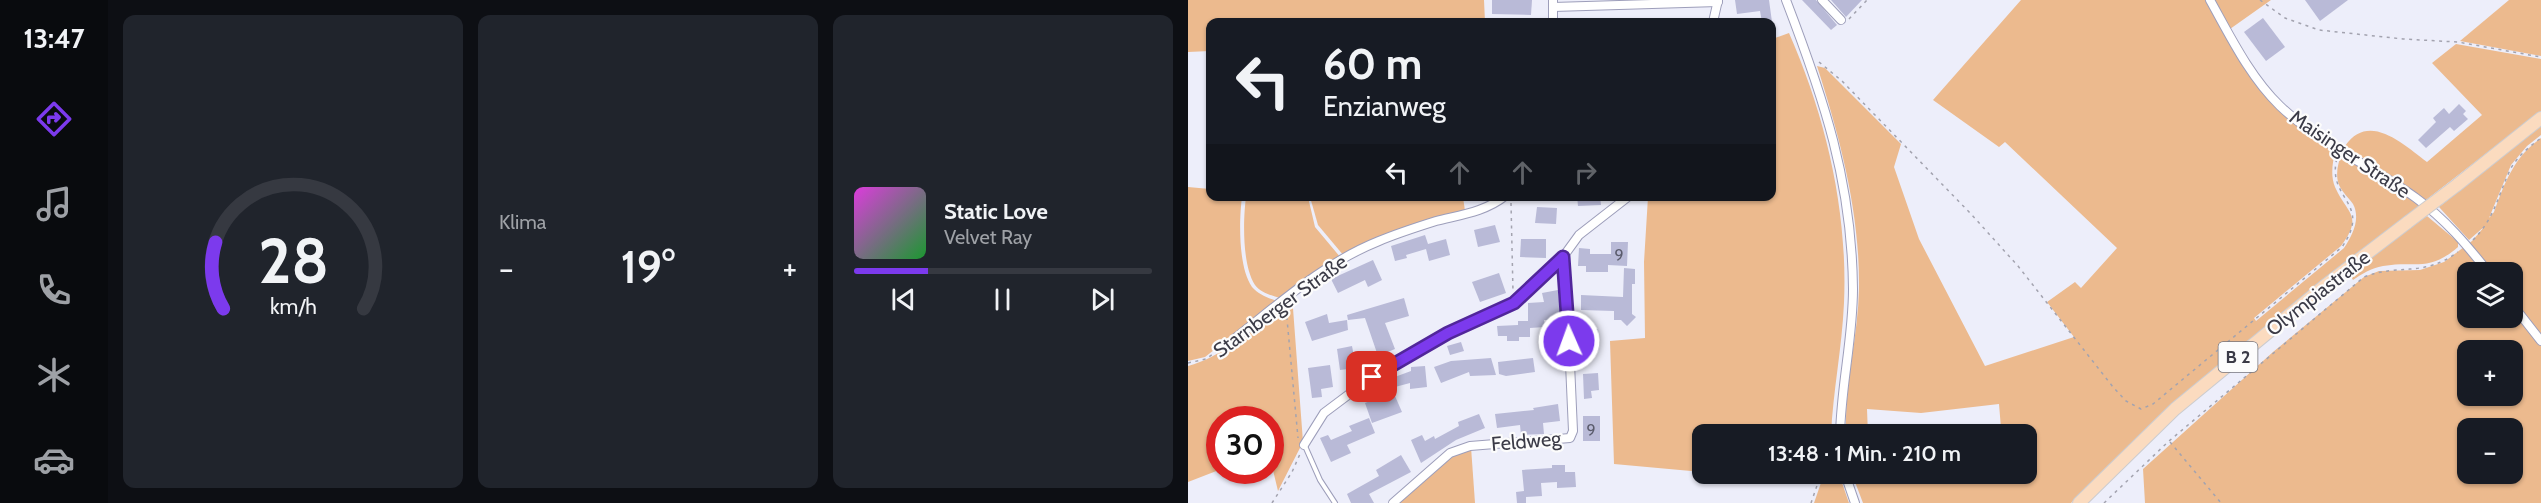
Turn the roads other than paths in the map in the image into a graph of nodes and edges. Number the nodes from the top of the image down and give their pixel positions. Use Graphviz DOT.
graph roads {
  1 [pos="1786,0"];
  2 [pos="1822,0"];
  3 [pos="2210,0"];
  4 [pos="1718,1"];
  5 [pos="1553,3"];
  6 [pos="1552,18"];
  7 [pos="1714,18"];
  8 [pos="1841,20"];
  9 [pos="2541,118"];
  10 [pos="1498,201"];
  11 [pos="1623,201"];
  12 [pos="1563,257"];
  13 [pos="2480,262"];
  14 [pos="2523,318"];
  15 [pos="1234,339"];
  16 [pos="2541,341"];
  17 [pos="1841,424"];
  18 [pos="1305,444"];
  19 [pos="1847,484"];
  20 [pos="1335,503"];
  21 [pos="1393,503"];
  22 [pos="1855,503"];
  23 [pos="2079,503"];
  1 -- 17 [label="street"];
  2 -- 8 [label="street"];
  3 -- 13 [label="street, Maisinger Straße"];
  4 -- 5 [label="street"];
  4 -- 7 [label="street"];
  5 -- 6 [label="street"];
  9 -- 23 [label="main road, Olympiastraße / B 2, bridge"];
  10 -- 15 [label="street, Starnberger Straße"];
  11 -- 12 [label="street"];
  12 -- 18 [label="street"];
  12 -- 21 [label="street, Feldweg"];
  14 -- 16 [label="street"];
  18 -- 20 [label="lane"];
  19 -- 22 [label="street"];
}
